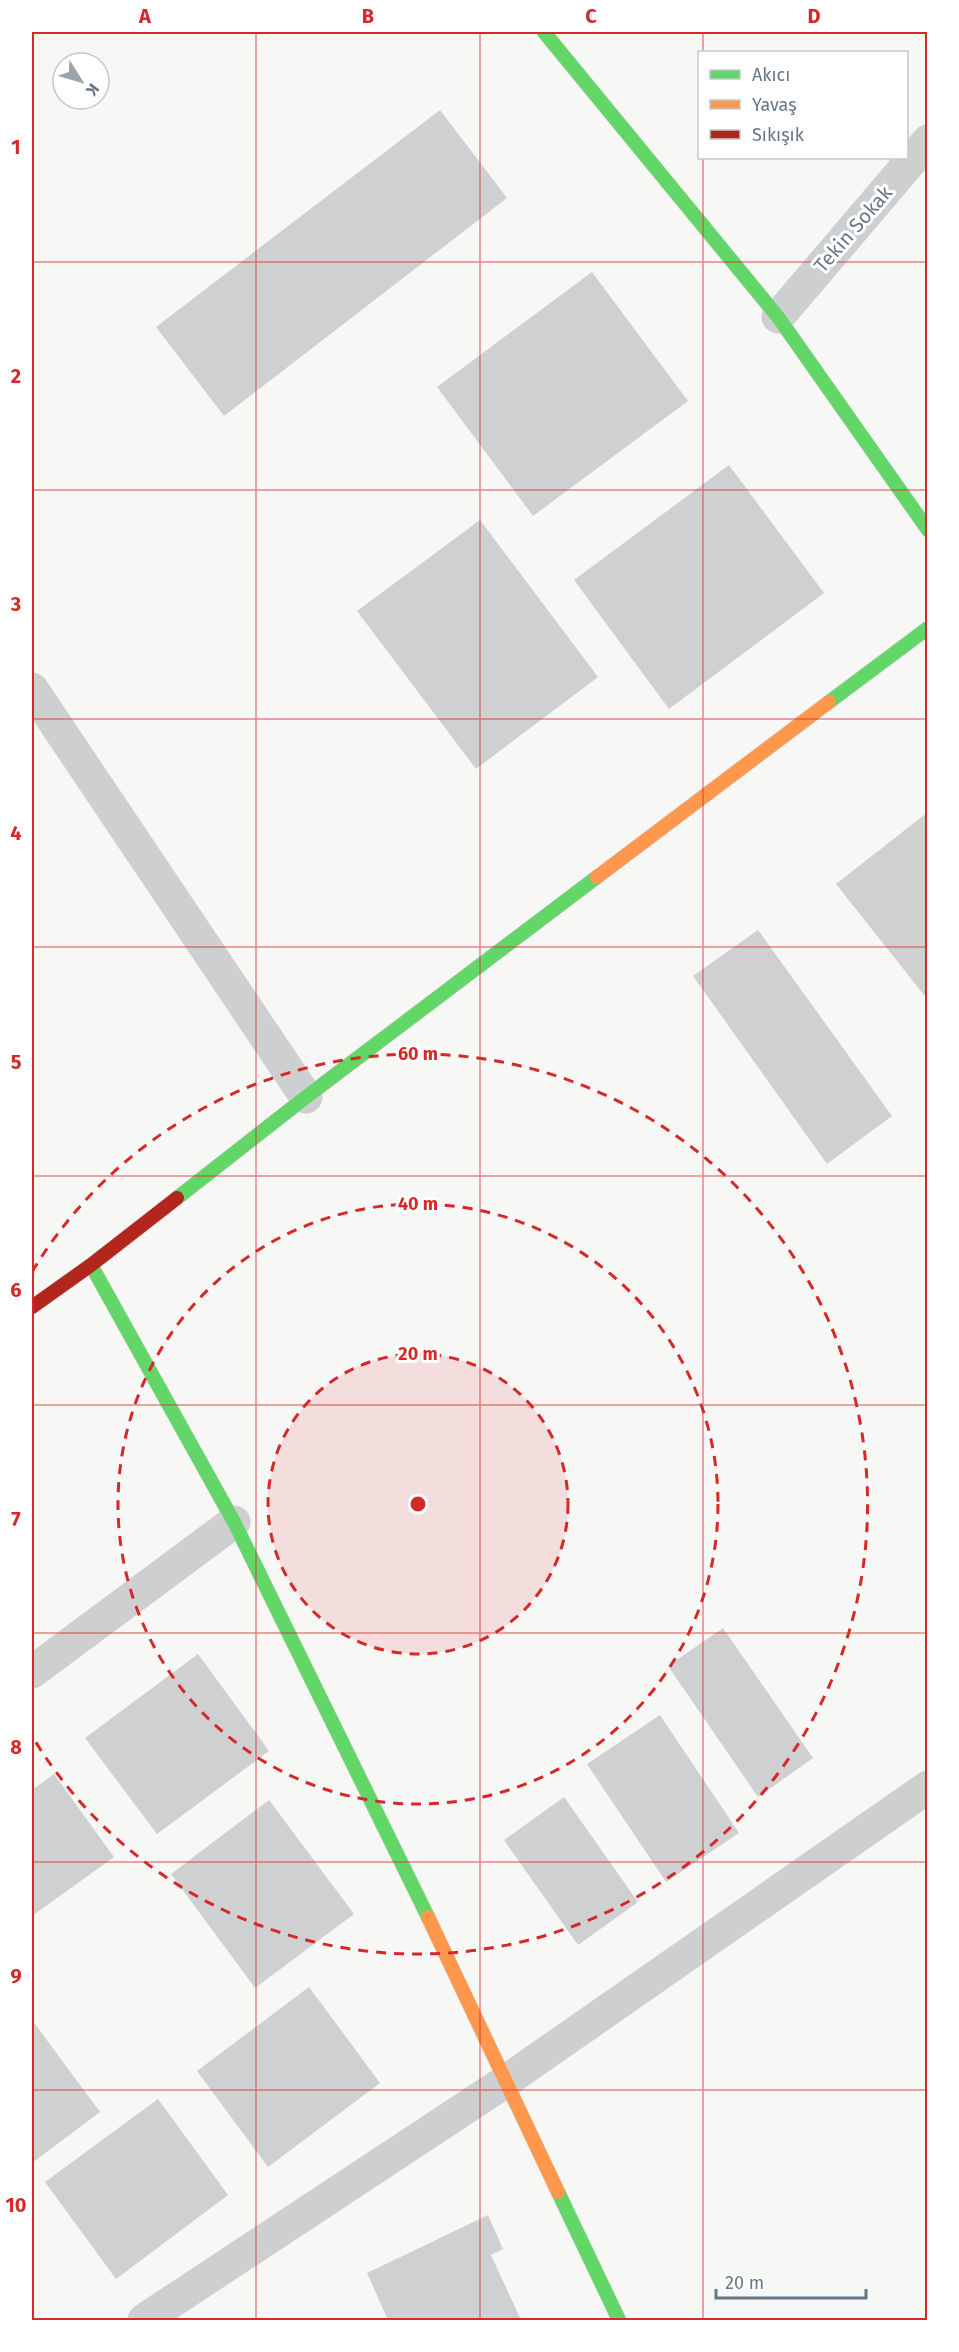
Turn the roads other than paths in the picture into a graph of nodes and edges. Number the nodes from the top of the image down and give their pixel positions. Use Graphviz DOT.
graph roads {
  1 [pos="544,32"];
  2 [pos="927,141"];
  3 [pos="778,317"];
  4 [pos="927,530"];
  5 [pos="927,628"];
  6 [pos="32,689"];
  7 [pos="306,1097"];
  8 [pos="91,1265"];
  9 [pos="32,1307"];
  10 [pos="234,1522"];
  11 [pos="32,1671"];
  12 [pos="927,1787"];
  13 [pos="506,2081"];
  14 [pos="144,2320"];
  15 [pos="620,2320"];
  1 -- 3 [label="street"];
  2 -- 3 [label="street, Tekin Sokak"];
  3 -- 4 [label="street"];
  5 -- 7 [label="street"];
  6 -- 7 [label="street"];
  7 -- 8 [label="street"];
  8 -- 9 [label="street"];
  8 -- 10 [label="street"];
  10 -- 11 [label="street"];
  10 -- 13 [label="street"];
  12 -- 13 [label="street"];
  13 -- 14 [label="street"];
  13 -- 15 [label="street"];
}
